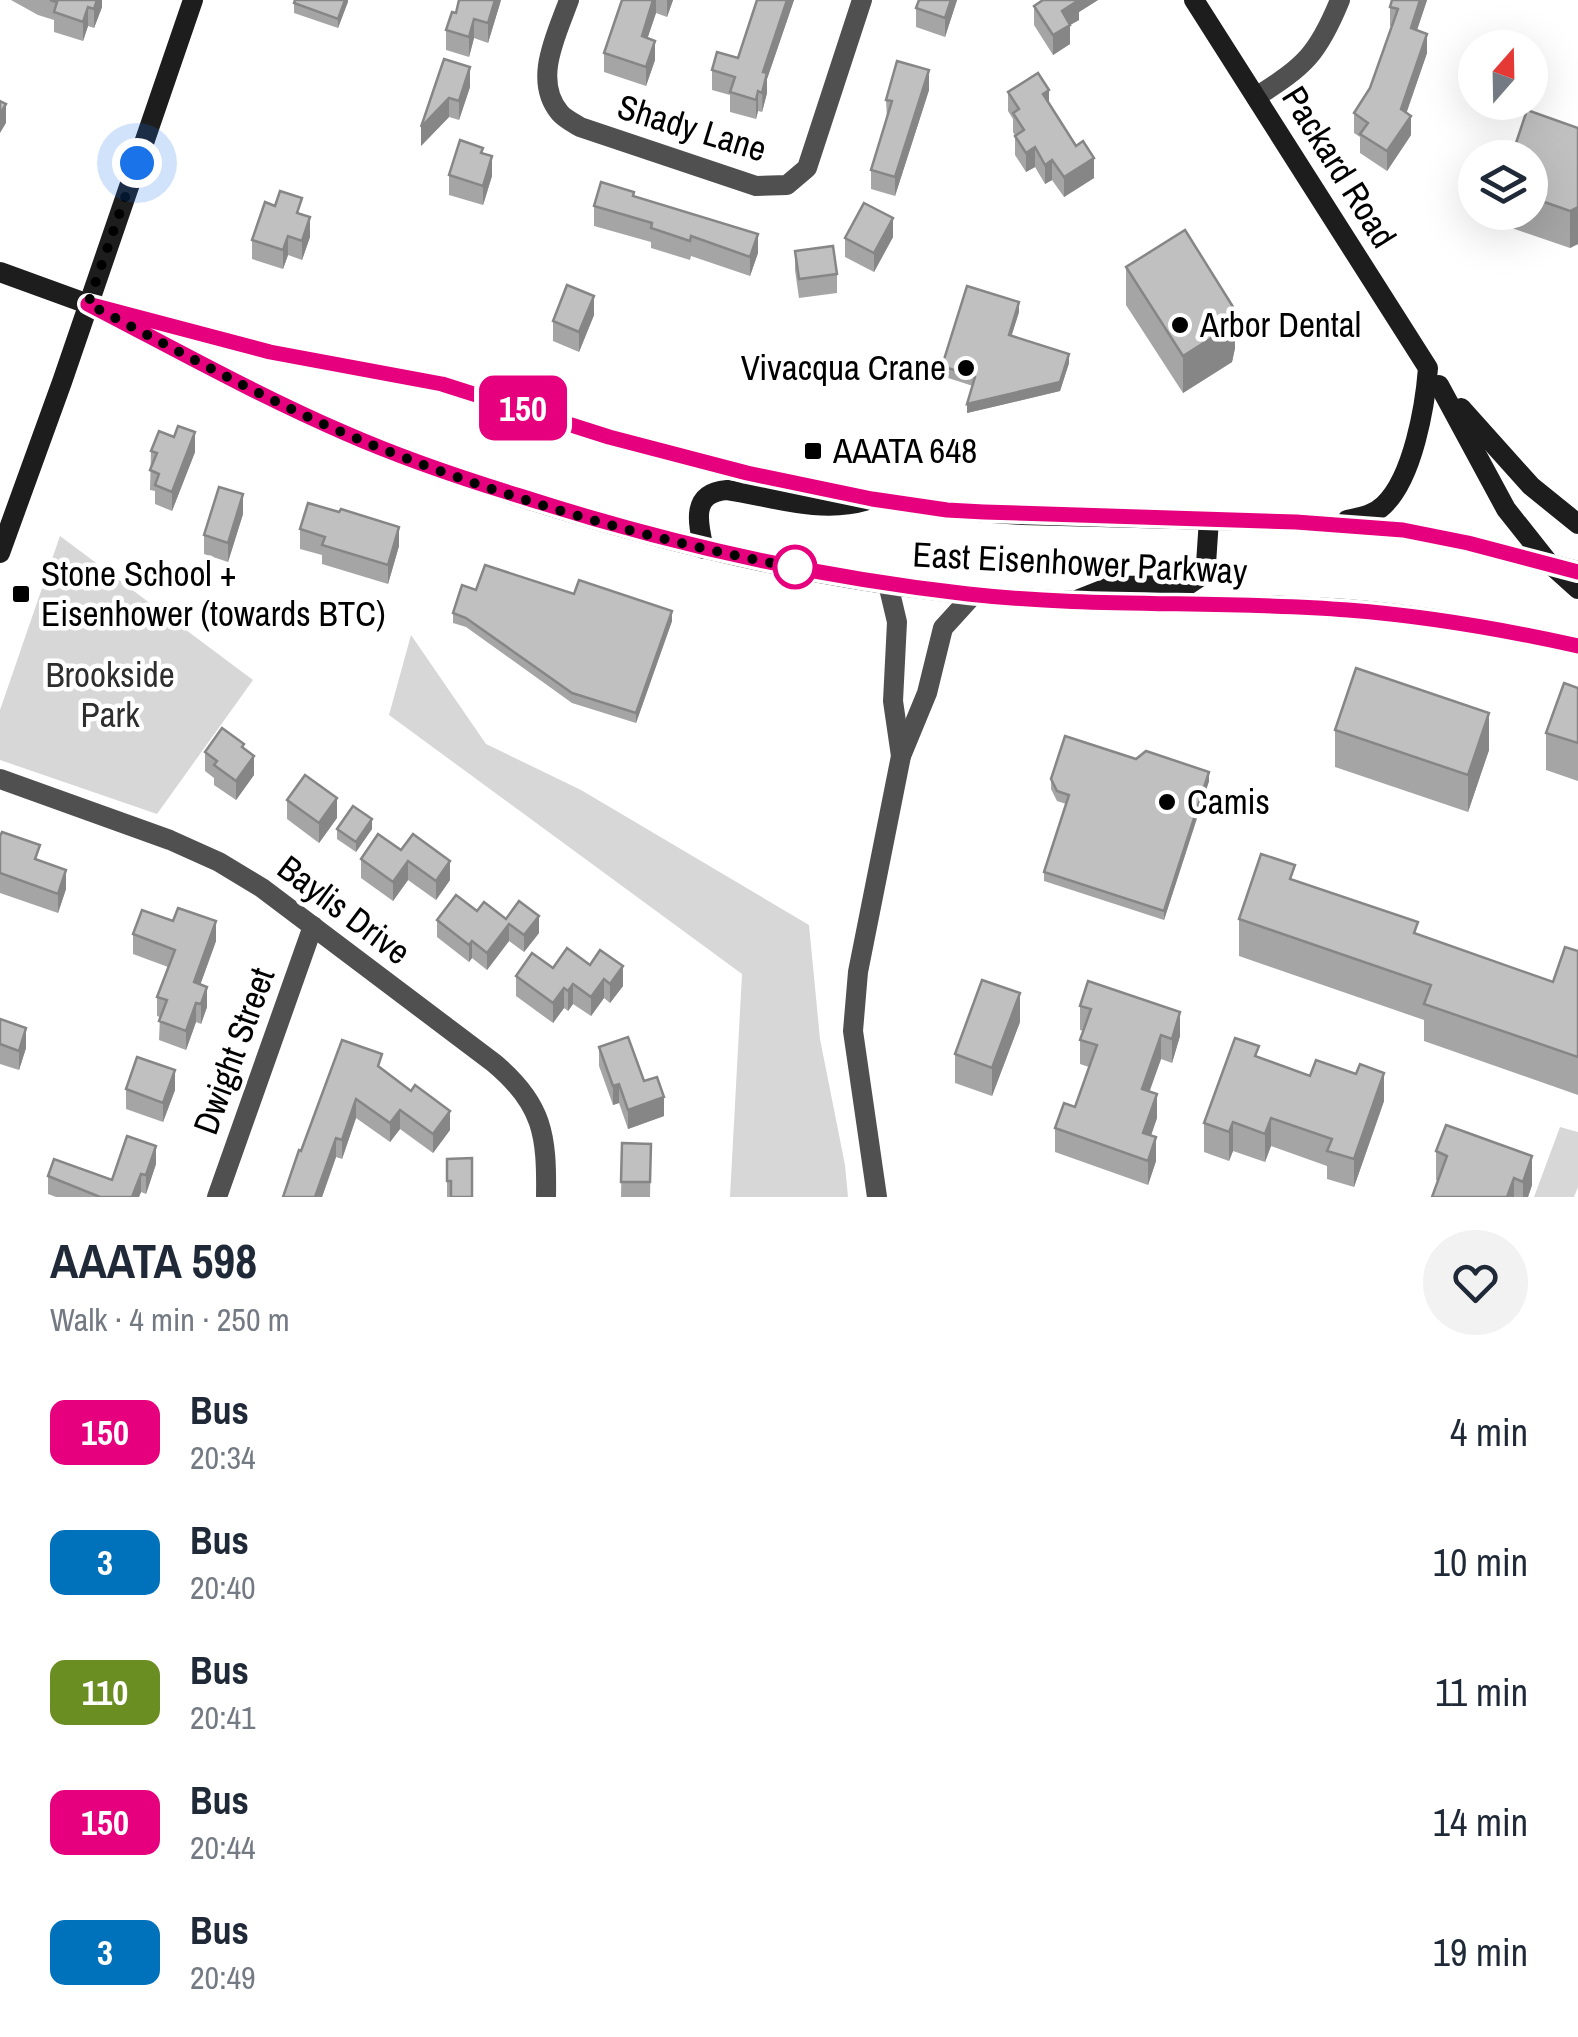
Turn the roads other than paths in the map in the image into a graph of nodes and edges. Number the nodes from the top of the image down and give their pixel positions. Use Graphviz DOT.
graph roads {
  1 [pos="193,0"];
  2 [pos="570,0"];
  3 [pos="862,0"];
  4 [pos="1194,0"];
  5 [pos="1340,0"];
  6 [pos="1256,96"];
  7 [pos="0,272"];
  8 [pos="88,304"];
  9 [pos="1434,377"];
  10 [pos="872,499"];
  11 [pos="1208,519"];
  12 [pos="1329,524"];
  13 [pos="1578,524"];
  14 [pos="704,549"];
  15 [pos="0,553"];
  16 [pos="1548,562"];
  17 [pos="1578,572"];
  18 [pos="888,584"];
  19 [pos="1578,588"];
  20 [pos="973,594"];
  21 [pos="1073,602"];
  22 [pos="1578,646"];
  23 [pos="901,756"];
  24 [pos="0,779"];
  25 [pos="313,926"];
  26 [pos="217,1197"];
  27 [pos="546,1197"];
  28 [pos="877,1197"];
  1 -- 8 [label="main road"];
  2 -- 3 [label="street, Shady Lane"];
  4 -- 6 [label="main road, Packard Road"];
  5 -- 6 [label="street"];
  6 -- 9 [label="main road, Packard Road"];
  7 -- 8 [label="main road, East Eisenhower Parkway"];
  8 -- 10 [label="main road, East Eisenhower Parkway"];
  8 -- 14 [label="main road, East Eisenhower Parkway"];
  8 -- 15 [label="main road"];
  9 -- 12 [label="main road"];
  9 -- 13 [label="main road"];
  9 -- 16 [label="main road, Packard Road"];
  10 -- 11 [label="main road, East Eisenhower Parkway"];
  10 -- 14 [label="main road"];
  11 -- 12 [label="main road, East Eisenhower Parkway"];
  11 -- 21 [label="main road"];
  12 -- 16 [label="main road, East Eisenhower Parkway"];
  14 -- 18 [label="main road, East Eisenhower Parkway"];
  16 -- 17 [label="main road, East Eisenhower Parkway"];
  16 -- 19 [label="main road, Packard Road"];
  18 -- 20 [label="main road, East Eisenhower Parkway"];
  18 -- 23 [label="street"];
  20 -- 21 [label="main road, East Eisenhower Parkway"];
  20 -- 23 [label="street"];
  21 -- 22 [label="main road, East Eisenhower Parkway"];
  23 -- 28 [label="street"];
  24 -- 25 [label="street, Baylis Drive"];
  25 -- 26 [label="street, Dwight Street"];
  25 -- 27 [label="street, Baylis Drive"];
}
